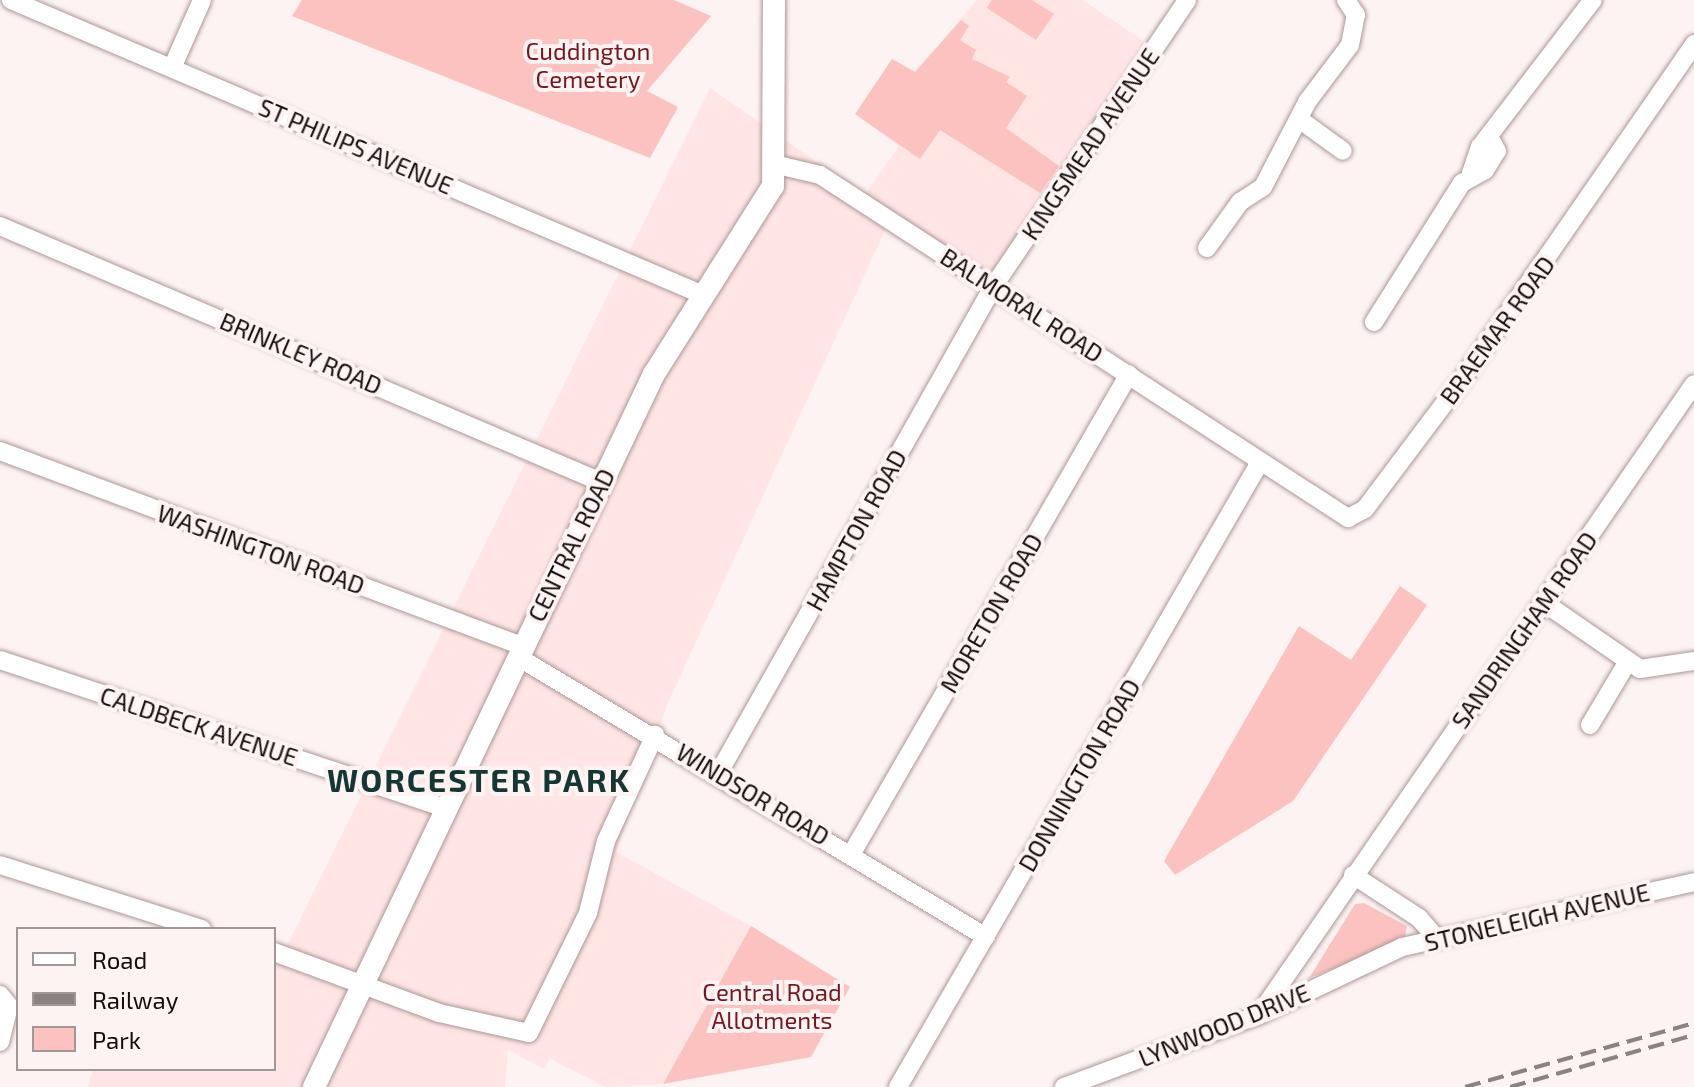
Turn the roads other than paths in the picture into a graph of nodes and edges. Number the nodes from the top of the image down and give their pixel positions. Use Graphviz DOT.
graph roads {
  1 [pos="11,0"];
  2 [pos="202,0"];
  3 [pos="774,0"];
  4 [pos="1187,0"];
  5 [pos="1593,0"];
  6 [pos="1352,2"];
  7 [pos="1694,44"];
  8 [pos="172,68"];
  9 [pos="1299,119"];
  10 [pos="1343,151"];
  11 [pos="778,165"];
  12 [pos="0,226"];
  13 [pos="1207,248"];
  14 [pos="993,287"];
  15 [pos="701,294"];
  16 [pos="1374,322"];
  17 [pos="1129,374"];
  18 [pos="1694,384"];
  19 [pos="0,451"];
  20 [pos="1260,462"];
  21 [pos="601,482"];
  22 [pos="1543,602"];
  23 [pos="520,652"];
  24 [pos="0,660"];
  25 [pos="1694,661"];
  26 [pos="1627,663"];
  27 [pos="1590,725"];
  28 [pos="655,735"];
  29 [pos="718,774"];
  30 [pos="444,808"];
  31 [pos="852,853"];
  32 [pos="0,865"];
  33 [pos="1353,875"];
  34 [pos="1694,882"];
  35 [pos="196,927"];
  36 [pos="986,937"];
  37 [pos="1437,939"];
  38 [pos="276,953"];
  39 [pos="1381,956"];
  40 [pos="361,979"];
  41 [pos="0,995"];
  42 [pos="1259,1015"];
  43 [pos="0,1042"];
  44 [pos="314,1087"];
  45 [pos="898,1087"];
  46 [pos="1064,1087"];
  1 -- 8 [label="street, ST PHILIPS AVENUE"];
  2 -- 8 [label="street"];
  3 -- 11 [label="main road, CENTRAL ROAD"];
  4 -- 14 [label="street, KINGSMEAD AVENUE"];
  5 -- 16 [label="street"];
  6 -- 9 [label="street"];
  7 -- 20 [label="street, BRAEMAR ROAD"];
  8 -- 15 [label="street, ST PHILIPS AVENUE"];
  9 -- 10 [label="street"];
  9 -- 13 [label="street"];
  11 -- 14 [label="street, BALMORAL ROAD"];
  11 -- 15 [label="main road, CENTRAL ROAD"];
  12 -- 21 [label="street, BRINKLEY ROAD"];
  14 -- 17 [label="street, BALMORAL ROAD"];
  14 -- 29 [label="street, HAMPTON ROAD"];
  15 -- 21 [label="main road, CENTRAL ROAD"];
  17 -- 20 [label="street, BALMORAL ROAD"];
  17 -- 31 [label="street, MORETON ROAD"];
  18 -- 22 [label="street, SANDRINGHAM ROAD"];
  19 -- 23 [label="street, WASHINGTON ROAD"];
  20 -- 36 [label="street, DONNINGTON ROAD"];
  21 -- 23 [label="main road, CENTRAL ROAD"];
  22 -- 26 [label="street"];
  22 -- 33 [label="street, SANDRINGHAM ROAD"];
  23 -- 28 [label="street, WINDSOR ROAD"];
  23 -- 30 [label="main road, CENTRAL ROAD"];
  24 -- 30 [label="street, CALDBECK AVENUE"];
  25 -- 26 [label="street"];
  26 -- 27 [label="street"];
  28 -- 29 [label="street, WINDSOR ROAD"];
  28 -- 40 [label="street"];
  29 -- 31 [label="street, WINDSOR ROAD"];
  30 -- 40 [label="main road, CENTRAL ROAD"];
  31 -- 36 [label="street, WINDSOR ROAD"];
  32 -- 35 [label="street"];
  33 -- 37 [label="street"];
  33 -- 42 [label="street, SANDRINGHAM ROAD"];
  34 -- 37 [label="street, STONELEIGH AVENUE"];
  36 -- 45 [label="street, DONNINGTON ROAD"];
  37 -- 39 [label="street, STONELEIGH AVENUE"];
  38 -- 40 [label="street"];
  39 -- 42 [label="street, LYNWOOD DRIVE"];
  40 -- 44 [label="main road, CENTRAL ROAD"];
  41 -- 43 [label="street"];
  42 -- 46 [label="street, LYNWOOD DRIVE"];
}
